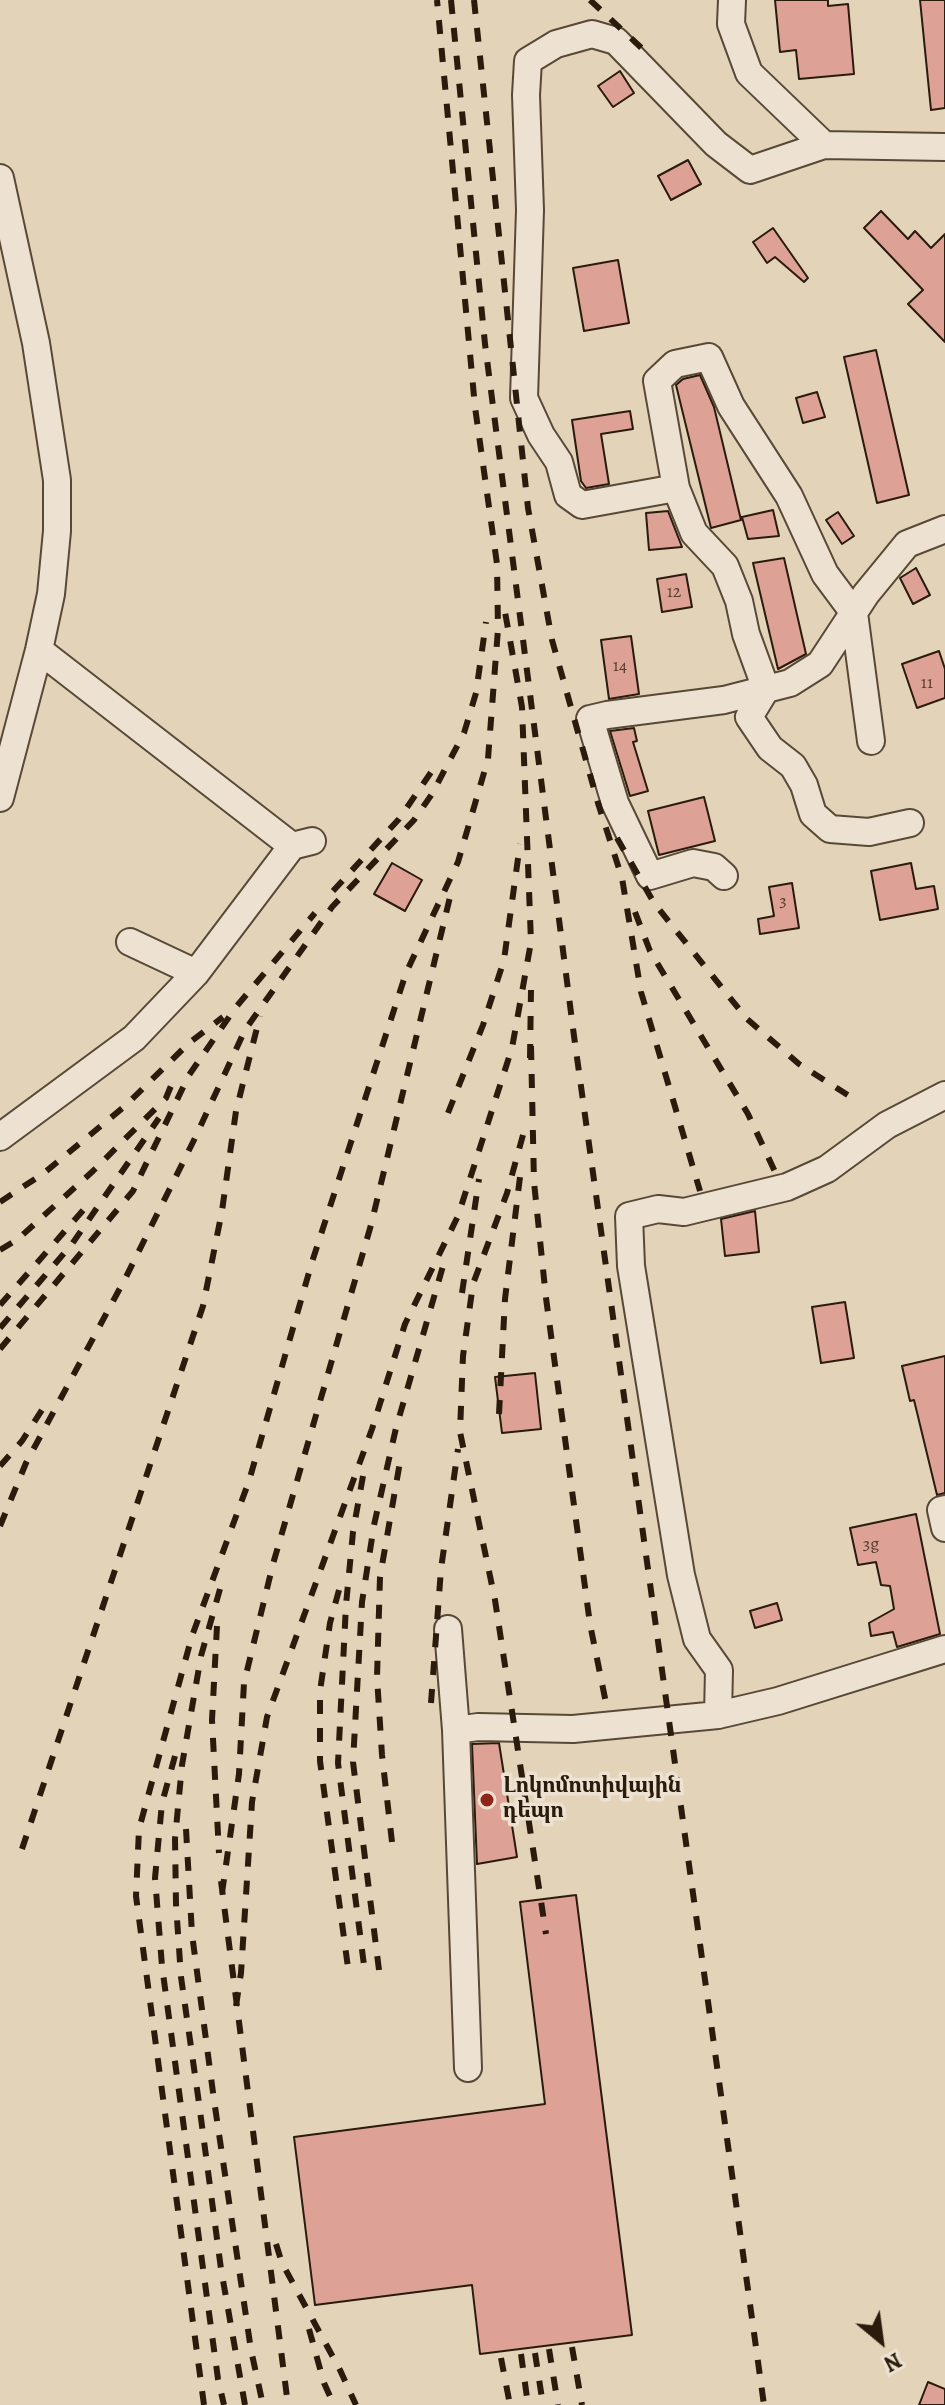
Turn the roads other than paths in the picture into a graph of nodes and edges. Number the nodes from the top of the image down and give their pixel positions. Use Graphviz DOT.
graph roads {
  1 [pos="732,0"];
  2 [pos="824,145"];
  3 [pos="945,147"];
  4 [pos="0,178"];
  5 [pos="676,488"];
  6 [pos="945,529"];
  7 [pos="854,613"];
  8 [pos="39,650"];
  9 [pos="766,689"];
  10 [pos="871,741"];
  11 [pos="0,798"];
  12 [pos="910,823"];
  13 [pos="724,876"];
  14 [pos="130,942"];
  15 [pos="196,973"];
  16 [pos="945,1095"];
  17 [pos="0,1137"];
  18 [pos="945,1509"];
  19 [pos="945,1528"];
  20 [pos="448,1629"];
  21 [pos="945,1649"];
  22 [pos="718,1715"];
  23 [pos="456,1730"];
  24 [pos="468,2068"];
  1 -- 2 [label="street"];
  2 -- 3 [label="street"];
  2 -- 5 [label="street"];
  4 -- 8 [label="street"];
  5 -- 7 [label="street"];
  5 -- 9 [label="street"];
  6 -- 7 [label="street"];
  7 -- 9 [label="street"];
  7 -- 10 [label="street"];
  8 -- 11 [label="street"];
  8 -- 15 [label="street"];
  9 -- 12 [label="street"];
  9 -- 13 [label="street"];
  14 -- 15 [label="street"];
  15 -- 17 [label="street"];
  16 -- 22 [label="street"];
  18 -- 19 [label="street"];
  20 -- 23 [label="street"];
  21 -- 22 [label="street"];
  22 -- 23 [label="street"];
  23 -- 24 [label="street"];
}
